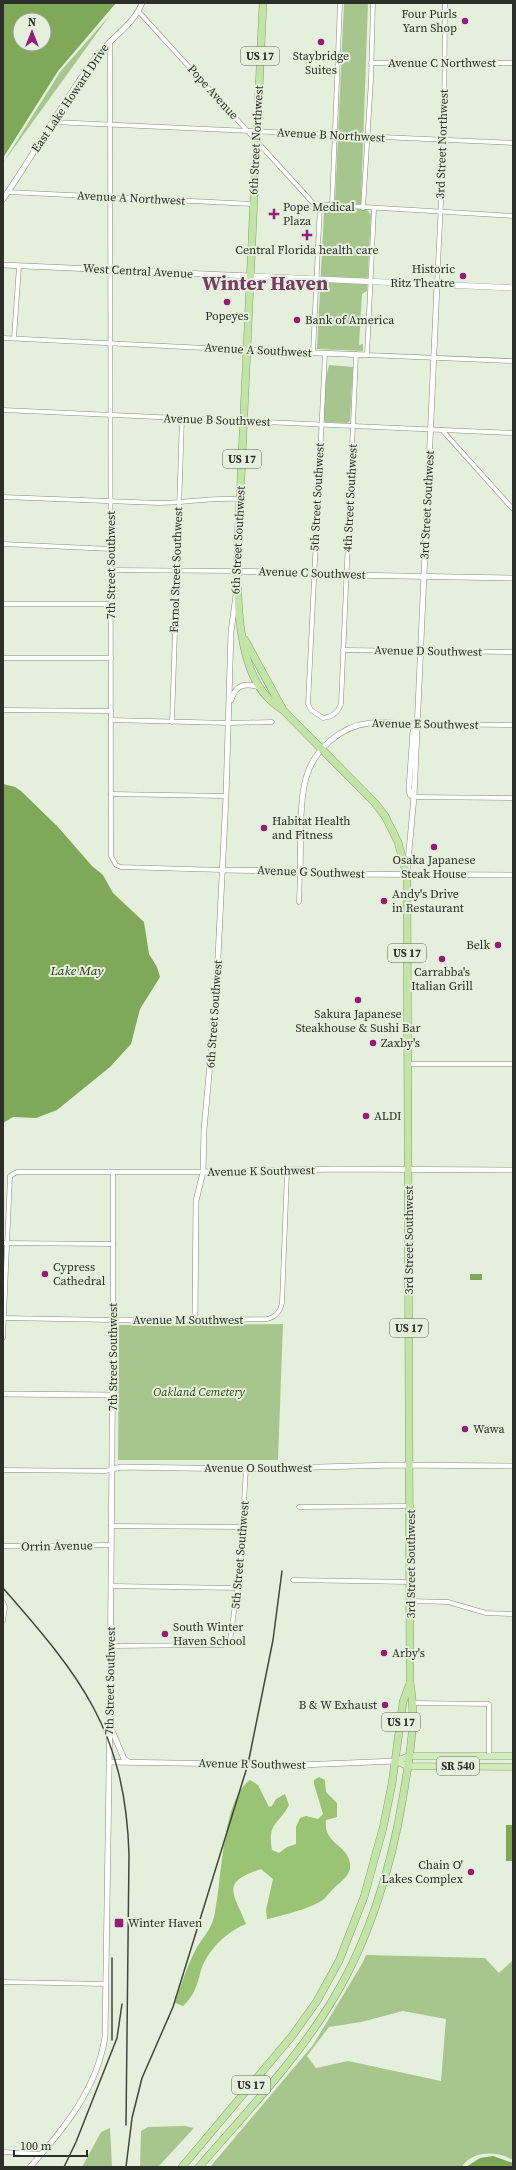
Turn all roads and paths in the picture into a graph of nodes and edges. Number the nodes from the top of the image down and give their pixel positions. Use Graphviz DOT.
graph roads {
  1 [pos="142,3"];
  2 [pos="263,3"];
  3 [pos="340,3"];
  4 [pos="373,3"];
  5 [pos="445,3"];
  6 [pos="139,12"];
  7 [pos="110,40"];
  8 [pos="371,63"];
  9 [pos="444,63"];
  10 [pos="513,63"];
  11 [pos="53,122"];
  12 [pos="110,124"];
  13 [pos="248,131"];
  14 [pos="257,131"];
  15 [pos="335,135"];
  16 [pos="367,136"];
  17 [pos="256,140"];
  18 [pos="444,140"];
  19 [pos="513,143"];
  20 [pos="8,192"];
  21 [pos="110,197"];
  22 [pos="3,199"];
  23 [pos="253,204"];
  24 [pos="320,205"];
  25 [pos="332,206"];
  26 [pos="363,208"];
  27 [pos="374,208"];
  28 [pos="440,212"];
  29 [pos="513,216"];
  30 [pos="3,265"];
  31 [pos="19,266"];
  32 [pos="110,270"];
  33 [pos="250,276"];
  34 [pos="316,279"];
  35 [pos="371,282"];
  36 [pos="437,285"];
  37 [pos="513,288"];
  38 [pos="3,338"];
  39 [pos="14,338"];
  40 [pos="110,342"];
  41 [pos="246,350"];
  42 [pos="313,353"];
  43 [pos="325,353"];
  44 [pos="356,354"];
  45 [pos="367,354"];
  46 [pos="434,358"];
  47 [pos="513,361"];
  48 [pos="3,410"];
  49 [pos="111,415"];
  50 [pos="182,418"];
  51 [pos="243,421"];
  52 [pos="320,424"];
  53 [pos="353,426"];
  54 [pos="430,429"];
  55 [pos="442,430"];
  56 [pos="513,433"];
  57 [pos="3,497"];
  58 [pos="240,499"];
  59 [pos="111,501"];
  60 [pos="179,502"];
  61 [pos="513,509"];
  62 [pos="3,544"];
  63 [pos="111,550"];
  64 [pos="111,570"];
  65 [pos="176,570"];
  66 [pos="237,571"];
  67 [pos="314,573"];
  68 [pos="347,575"];
  69 [pos="424,576"];
  70 [pos="513,578"];
  71 [pos="237,588"];
  72 [pos="3,604"];
  73 [pos="111,604"];
  74 [pos="244,638"];
  75 [pos="343,650"];
  76 [pos="421,650"];
  77 [pos="513,652"];
  78 [pos="3,658"];
  79 [pos="111,658"];
  80 [pos="260,687"];
  81 [pos="229,707"];
  82 [pos="3,710"];
  83 [pos="283,710"];
  84 [pos="111,711"];
  85 [pos="337,712"];
  86 [pos="111,720"];
  87 [pos="172,722"];
  88 [pos="272,722"];
  89 [pos="229,723"];
  90 [pos="416,724"];
  91 [pos="513,725"];
  92 [pos="321,750"];
  93 [pos="111,794"];
  94 [pos="226,796"];
  95 [pos="414,797"];
  96 [pos="513,798"];
  97 [pos="112,860"];
  98 [pos="222,870"];
  99 [pos="300,873"];
  100 [pos="407,875"];
  101 [pos="513,875"];
  102 [pos="299,902"];
  103 [pos="408,1064"];
  104 [pos="513,1064"];
  105 [pos="409,1170"];
  106 [pos="513,1170"];
  107 [pos="203,1172"];
  108 [pos="287,1172"];
  109 [pos="113,1173"];
  110 [pos="5,1243"];
  111 [pos="113,1244"];
  112 [pos="3,1318"];
  113 [pos="113,1320"];
  114 [pos="195,1320"];
  115 [pos="3,1338"];
  116 [pos="3,1394"];
  117 [pos="112,1395"];
  118 [pos="411,1466"];
  119 [pos="513,1466"];
  120 [pos="112,1469"];
  121 [pos="246,1469"];
  122 [pos="3,1470"];
  123 [pos="411,1506"];
  124 [pos="299,1507"];
  125 [pos="111,1526"];
  126 [pos="244,1527"];
  127 [pos="111,1545"];
  128 [pos="3,1546"];
  129 [pos="293,1580"];
  130 [pos="411,1582"];
  131 [pos="111,1586"];
  132 [pos="238,1588"];
  133 [pos="412,1601"];
  134 [pos="3,1602"];
  135 [pos="513,1614"];
  136 [pos="3,1621"];
  137 [pos="111,1646"];
  138 [pos="410,1683"];
  139 [pos="414,1703"];
  140 [pos="110,1724"];
  141 [pos="409,1756"];
  142 [pos="489,1756"];
  143 [pos="513,1756"];
  144 [pos="396,1761"];
  145 [pos="109,1762"];
  146 [pos="130,1762"];
  147 [pos="407,1766"];
  148 [pos="513,1767"];
  149 [pos="3,1982"];
  150 [pos="106,1984"];
  151 [pos="3,2152"];
  152 [pos="42,2154"];
  153 [pos="30,2167"];
  154 [pos="182,2167"];
  155 [pos="199,2167"];
  1 -- 6 [label="street, East Lake Howard Drive"];
  2 -- 14 [label="highway, 6th Street Northwest / US 17"];
  3 -- 15 [label="street"];
  4 -- 8 [label="street"];
  5 -- 9 [label="street, 3rd Street Northwest"];
  6 -- 7 [label="street, East Lake Howard Drive"];
  6 -- 13 [label="street, Pope Avenue"];
  7 -- 11 [label="street, East Lake Howard Drive"];
  7 -- 12 [label="street, 7th Street Southwest"];
  8 -- 9 [label="street, Avenue C Northwest"];
  8 -- 16 [label="street"];
  9 -- 10 [label="street, Avenue C Northwest"];
  9 -- 18 [label="street, 3rd Street Northwest"];
  11 -- 12 [label="street, Avenue B Northwest"];
  11 -- 20 [label="street, East Lake Howard Drive"];
  12 -- 13 [label="street, Avenue B Northwest"];
  12 -- 21 [label="street, 7th Street Southwest"];
  13 -- 14 [label="street, Avenue B Northwest"];
  13 -- 17 [label="street, Pope Avenue"];
  14 -- 15 [label="street, Avenue B Northwest"];
  14 -- 17 [label="highway, 6th Street Northwest / US 17"];
  15 -- 16 [label="street, Avenue B Northwest"];
  15 -- 25 [label="street"];
  16 -- 18 [label="street, Avenue B Northwest"];
  16 -- 26 [label="street"];
  17 -- 23 [label="highway, 6th Street Northwest / US 17"];
  17 -- 24 [label="street, Pope Avenue"];
  18 -- 19 [label="street, Avenue B Northwest"];
  18 -- 28 [label="street, 3rd Street Northwest"];
  20 -- 21 [label="street, Avenue A Northwest"];
  20 -- 22 [label="street, East Lake Howard Drive"];
  21 -- 23 [label="street, Avenue A Northwest"];
  21 -- 32 [label="street, 7th Street Southwest"];
  23 -- 33 [label="highway, 6th Street Northwest / US 17"];
  24 -- 25 [label="street"];
  24 -- 34 [label="street"];
  25 -- 26 [label="street"];
  26 -- 27 [label="street"];
  27 -- 28 [label="street"];
  27 -- 35 [label="street"];
  28 -- 29 [label="street"];
  28 -- 36 [label="street, 3rd Street Northwest"];
  30 -- 31 [label="street, West Central Avenue"];
  31 -- 32 [label="street, West Central Avenue"];
  31 -- 39 [label="street"];
  32 -- 33 [label="street, West Central Avenue"];
  32 -- 40 [label="street, 7th Street Southwest"];
  33 -- 34 [label="main road, West Central Avenue"];
  33 -- 41 [label="highway, 6th Street Southwest / US 17"];
  34 -- 35 [label="main road, West Central Avenue"];
  34 -- 42 [label="street"];
  35 -- 36 [label="main road, West Central Avenue"];
  35 -- 45 [label="street"];
  36 -- 37 [label="main road, West Central Avenue"];
  36 -- 46 [label="street, 3rd Street Southwest"];
  38 -- 39 [label="street, Avenue A Southwest"];
  39 -- 40 [label="street, Avenue A Southwest"];
  40 -- 41 [label="street, Avenue A Southwest"];
  40 -- 49 [label="street, 7th Street Southwest"];
  41 -- 42 [label="street, Avenue A Southwest"];
  41 -- 51 [label="highway, 6th Street Southwest / US 17"];
  42 -- 43 [label="street, Avenue A Southwest"];
  43 -- 44 [label="street, Avenue A Southwest"];
  43 -- 52 [label="street, 5th Street Southwest"];
  44 -- 45 [label="street, Avenue A Southwest"];
  44 -- 53 [label="street, 4th Street Southwest"];
  45 -- 46 [label="street, Avenue A Southwest"];
  46 -- 47 [label="street, Avenue A Southwest"];
  46 -- 54 [label="street, 3rd Street Southwest"];
  48 -- 49 [label="street, Avenue B Southwest"];
  49 -- 50 [label="street, Avenue B Southwest"];
  49 -- 59 [label="street, 7th Street Southwest"];
  50 -- 51 [label="street, Avenue B Southwest"];
  50 -- 60 [label="street, Farnol Street Southwest"];
  51 -- 52 [label="street, Avenue B Southwest"];
  51 -- 58 [label="highway, 6th Street Southwest / US 17"];
  52 -- 53 [label="street, Avenue B Southwest"];
  52 -- 67 [label="street, 5th Street Southwest"];
  53 -- 54 [label="street, Avenue B Southwest"];
  53 -- 68 [label="street, 4th Street Southwest"];
  54 -- 55 [label="street, Avenue B Southwest"];
  54 -- 69 [label="street, 3rd Street Southwest"];
  55 -- 56 [label="street"];
  55 -- 61 [label="street"];
  57 -- 59 [label="street"];
  58 -- 60 [label="street"];
  58 -- 66 [label="highway, 6th Street Southwest / US 17"];
  59 -- 60 [label="street"];
  59 -- 63 [label="street, 7th Street Southwest"];
  60 -- 65 [label="street, Farnol Street Southwest"];
  62 -- 63 [label="street"];
  63 -- 64 [label="street, 7th Street Southwest"];
  64 -- 65 [label="street, Avenue C Southwest"];
  64 -- 73 [label="street, 7th Street Southwest"];
  65 -- 66 [label="street, Avenue C Southwest"];
  65 -- 87 [label="street, Farnol Street Southwest"];
  66 -- 67 [label="street, Avenue C Southwest"];
  66 -- 71 [label="highway, 6th Street Southwest / US 17"];
  67 -- 68 [label="street, Avenue C Southwest"];
  67 -- 85 [label="street, 5th Street Southwest"];
  68 -- 69 [label="street, Avenue C Southwest"];
  68 -- 75 [label="street, 4th Street Southwest"];
  69 -- 70 [label="street, Avenue C Southwest"];
  69 -- 76 [label="street, 3rd Street Southwest"];
  71 -- 74 [label="highway, US 17"];
  71 -- 81 [label="street, 6th Street Southwest"];
  72 -- 73 [label="street"];
  73 -- 79 [label="street, 7th Street Southwest"];
  74 -- 80 [label="highway, US 17"];
  74 -- 83 [label="highway, US 17"];
  75 -- 76 [label="street, Avenue D Southwest"];
  75 -- 85 [label="street, 4th Street Southwest"];
  76 -- 77 [label="street, Avenue D Southwest"];
  76 -- 90 [label="street, 3rd Street Southwest"];
  78 -- 79 [label="street"];
  79 -- 84 [label="street, 7th Street Southwest"];
  80 -- 81 [label="street, 6th Street Southwest"];
  80 -- 83 [label="highway, US 17"];
  81 -- 89 [label="street, 6th Street Southwest"];
  82 -- 84 [label="street"];
  83 -- 92 [label="highway, US 17"];
  84 -- 86 [label="street, 7th Street Southwest"];
  86 -- 87 [label="street"];
  86 -- 93 [label="street, 7th Street Southwest"];
  87 -- 89 [label="street"];
  88 -- 89 [label="street"];
  89 -- 94 [label="street, 6th Street Southwest"];
  90 -- 91 [label="street, Avenue E Southwest"];
  90 -- 92 [label="street, Avenue E Southwest"];
  90 -- 95 [label="street, 3rd Street Southwest"];
  92 -- 99 [label="street"];
  92 -- 100 [label="highway, US 17"];
  93 -- 94 [label="street"];
  93 -- 97 [label="street, 7th Street Southwest"];
  94 -- 98 [label="street, 6th Street Southwest"];
  95 -- 96 [label="street"];
  95 -- 100 [label="street, 3rd Street Southwest"];
  97 -- 98 [label="street, Avenue G Southwest"];
  98 -- 99 [label="street, Avenue G Southwest"];
  98 -- 107 [label="street, 6th Street Southwest"];
  99 -- 100 [label="street, Avenue G Southwest"];
  99 -- 102 [label="street"];
  100 -- 101 [label="street, Avenue G Southwest"];
  100 -- 103 [label="highway, 3rd Street Southwest / US 17"];
  103 -- 104 [label="street"];
  103 -- 105 [label="highway, 3rd Street Southwest / US 17"];
  105 -- 106 [label="street, Avenue K Southwest"];
  105 -- 108 [label="street, Avenue K Southwest"];
  105 -- 118 [label="highway, 3rd Street Southwest / US 17"];
  107 -- 108 [label="street, Avenue K Southwest"];
  107 -- 109 [label="street, Avenue K Southwest"];
  107 -- 114 [label="street, 6th Street Southwest"];
  108 -- 114 [label="street, Avenue M Southwest"];
  109 -- 110 [label="street, Avenue K Southwest"];
  109 -- 111 [label="street, 7th Street Southwest"];
  110 -- 111 [label="street"];
  110 -- 112 [label="street"];
  111 -- 113 [label="street, 7th Street Southwest"];
  112 -- 113 [label="street, Avenue M Southwest"];
  112 -- 115 [label="street"];
  113 -- 114 [label="street, Avenue M Southwest"];
  113 -- 117 [label="street, 7th Street Southwest"];
  116 -- 117 [label="street"];
  117 -- 120 [label="street, 7th Street Southwest"];
  118 -- 119 [label="street, Avenue O Southwest"];
  118 -- 121 [label="street, Avenue O Southwest"];
  118 -- 123 [label="highway, 3rd Street Southwest / US 17"];
  120 -- 121 [label="street, Avenue O Southwest"];
  120 -- 122 [label="street, Avenue O Southwest"];
  120 -- 125 [label="street, 7th Street Southwest"];
  121 -- 126 [label="street, 5th Street Southwest"];
  123 -- 124 [label="street"];
  123 -- 130 [label="highway, 3rd Street Southwest / US 17"];
  125 -- 126 [label="street"];
  125 -- 127 [label="street, 7th Street Southwest"];
  126 -- 132 [label="street, 5th Street Southwest"];
  127 -- 128 [label="street, Orrin Avenue"];
  127 -- 131 [label="street, 7th Street Southwest"];
  129 -- 130 [label="street"];
  130 -- 133 [label="highway, 3rd Street Southwest / US 17"];
  131 -- 132 [label="street"];
  131 -- 137 [label="street, 7th Street Southwest"];
  132 -- 137 [label="street, 5th Street Southwest"];
  133 -- 135 [label="street"];
  133 -- 138 [label="highway, 3rd Street Southwest / US 17"];
  134 -- 136 [label="street"];
  137 -- 140 [label="street, 7th Street Southwest"];
  138 -- 139 [label="highway, 3rd Street Southwest / US 17"];
  138 -- 144 [label="highway, 3rd Street Southwest / US 17"];
  139 -- 141 [label="highway, 3rd Street Southwest / US 17"];
  139 -- 142 [label="street"];
  140 -- 145 [label="street, 7th Street Southwest"];
  140 -- 146 [label="street"];
  141 -- 142 [label="main road, SR 540"];
  141 -- 144 [label="main road, SR 540"];
  141 -- 147 [label="highway, US 17"];
  142 -- 143 [label="main road, SR 540"];
  144 -- 146 [label="street, Avenue R Southwest"];
  144 -- 147 [label="main road, SR 540"];
  144 -- 154 [label="highway, US 17"];
  145 -- 146 [label="street, Avenue R Southwest"];
  145 -- 150 [label="street, 7th Street Southwest"];
  147 -- 148 [label="main road, SR 540"];
  147 -- 155 [label="highway, US 17"];
  149 -- 150 [label="street"];
  150 -- 152 [label="street, 7th Street Southwest"];
  151 -- 152 [label="street"];
  152 -- 153 [label="street, 7th Street Southwest"];
}
